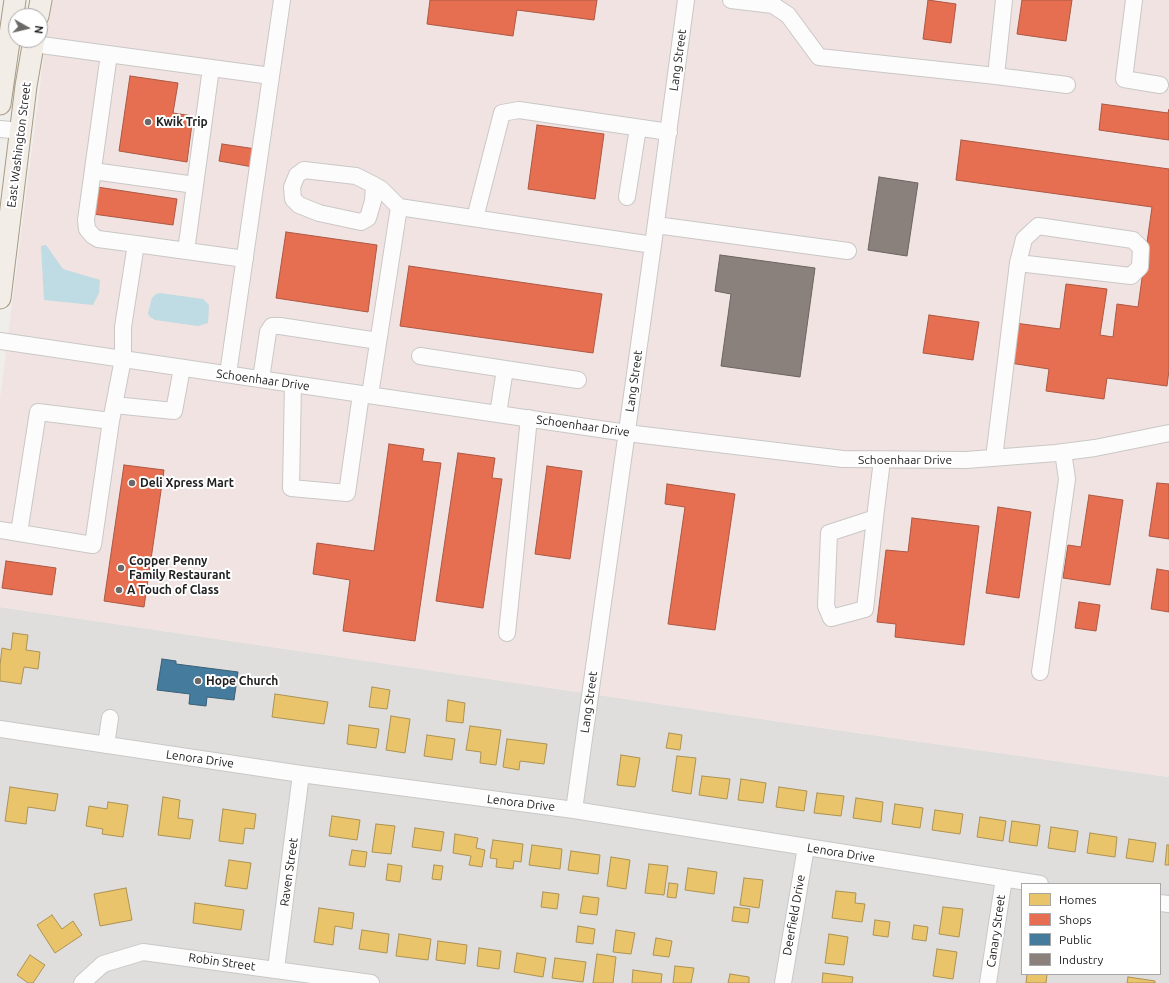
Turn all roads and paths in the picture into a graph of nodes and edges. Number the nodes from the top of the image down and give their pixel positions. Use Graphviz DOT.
graph roads {
  1 [pos="15,0"];
  2 [pos="282,0"];
  3 [pos="686,0"];
  4 [pos="731,0"];
  5 [pos="1004,0"];
  6 [pos="1134,0"];
  7 [pos="48,44"];
  8 [pos="33,48"];
  9 [pos="109,54"];
  10 [pos="211,68"];
  11 [pos="271,76"];
  12 [pos="996,76"];
  13 [pos="1067,85"];
  14 [pos="1160,85"];
  15 [pos="0,104"];
  16 [pos="638,128"];
  17 [pos="0,129"];
  18 [pos="21,131"];
  19 [pos="669,132"];
  20 [pos="93,171"];
  21 [pos="195,185"];
  22 [pos="374,185"];
  23 [pos="627,197"];
  24 [pos="399,207"];
  25 [pos="475,218"];
  26 [pos="656,225"];
  27 [pos="4,237"];
  28 [pos="136,244"];
  29 [pos="653,245"];
  30 [pos="186,251"];
  31 [pos="848,251"];
  32 [pos="245,259"];
  33 [pos="1018,263"];
  34 [pos="0,298"];
  35 [pos="0,341"];
  36 [pos="378,341"];
  37 [pos="420,356"];
  38 [pos="123,359"];
  39 [pos="182,368"];
  40 [pos="505,369"];
  41 [pos="228,374"];
  42 [pos="261,379"];
  43 [pos="578,380"];
  44 [pos="294,384"];
  45 [pos="365,395"];
  46 [pos="114,405"];
  47 [pos="498,414"];
  48 [pos="529,418"];
  49 [pos="111,421"];
  50 [pos="627,433"];
  51 [pos="1169,433"];
  52 [pos="1063,452"];
  53 [pos="994,458"];
  54 [pos="882,460"];
  55 [pos="875,518"];
  56 [pos="0,530"];
  57 [pos="19,533"];
  58 [pos="507,633"];
  59 [pos="1040,672"];
  60 [pos="110,718"];
  61 [pos="0,729"];
  62 [pos="106,745"];
  63 [pos="301,774"];
  64 [pos="574,810"];
  65 [pos="806,847"];
  66 [pos="1004,878"];
  67 [pos="1034,883"];
  68 [pos="276,969"];
  69 [pos="82,983"];
  70 [pos="371,983"];
  71 [pos="783,983"];
  72 [pos="988,983"];
  1 -- 15 [label="main road, East Washington Street"];
  2 -- 11 [label="street"];
  3 -- 19 [label="street, Lang Street"];
  4 -- 12 [label="street"];
  5 -- 12 [label="street"];
  6 -- 14 [label="street"];
  7 -- 9 [label="street"];
  8 -- 18 [label="main road, East Washington Street"];
  9 -- 10 [label="street"];
  9 -- 20 [label="street"];
  10 -- 11 [label="street"];
  10 -- 21 [label="street"];
  11 -- 32 [label="street"];
  12 -- 13 [label="street"];
  16 -- 19 [label="street"];
  16 -- 23 [label="street"];
  16 -- 25 [label="street"];
  17 -- 18 [label="street"];
  18 -- 27 [label="main road, East Washington Street"];
  19 -- 26 [label="street, Lang Street"];
  20 -- 21 [label="street"];
  20 -- 28 [label="street"];
  21 -- 30 [label="street"];
  22 -- 22 [label="street"];
  22 -- 24 [label="street"];
  24 -- 25 [label="street"];
  24 -- 36 [label="street"];
  25 -- 29 [label="street"];
  26 -- 29 [label="street, Lang Street"];
  26 -- 31 [label="street"];
  27 -- 34 [label="main road, East Washington Street"];
  28 -- 30 [label="street"];
  28 -- 38 [label="street"];
  29 -- 50 [label="street, Lang Street"];
  30 -- 32 [label="street"];
  32 -- 41 [label="street"];
  33 -- 33 [label="street"];
  33 -- 53 [label="street"];
  35 -- 38 [label="street, Schoenhaar Drive"];
  36 -- 42 [label="street"];
  36 -- 45 [label="street"];
  37 -- 40 [label="street"];
  38 -- 39 [label="street, Schoenhaar Drive"];
  38 -- 46 [label="street"];
  39 -- 41 [label="street, Schoenhaar Drive"];
  39 -- 46 [label="street"];
  40 -- 43 [label="street"];
  40 -- 47 [label="street"];
  41 -- 42 [label="street, Schoenhaar Drive"];
  42 -- 44 [label="street, Schoenhaar Drive"];
  44 -- 45 [label="street, Schoenhaar Drive"];
  44 -- 45 [label="street"];
  45 -- 47 [label="street, Schoenhaar Drive"];
  46 -- 49 [label="street"];
  47 -- 48 [label="street, Schoenhaar Drive"];
  48 -- 50 [label="street, Schoenhaar Drive"];
  48 -- 58 [label="street"];
  49 -- 57 [label="street"];
  49 -- 57 [label="street"];
  50 -- 54 [label="street, Schoenhaar Drive"];
  50 -- 64 [label="street, Lang Street"];
  51 -- 52 [label="street, Schoenhaar Drive"];
  52 -- 53 [label="street, Schoenhaar Drive"];
  52 -- 59 [label="street"];
  53 -- 54 [label="street, Schoenhaar Drive"];
  54 -- 55 [label="street"];
  55 -- 55 [label="street"];
  56 -- 57 [label="street"];
  60 -- 62 [label="street"];
  61 -- 62 [label="street, Lenora Drive"];
  62 -- 63 [label="street, Lenora Drive"];
  63 -- 64 [label="street, Lenora Drive"];
  63 -- 68 [label="street, Raven Street"];
  64 -- 65 [label="street, Lenora Drive"];
  65 -- 66 [label="street, Lenora Drive"];
  65 -- 71 [label="street, Deerfield Drive"];
  66 -- 67 [label="street, Lenora Drive"];
  66 -- 72 [label="street, Canary Street"];
  68 -- 69 [label="street, Robin Street"];
  68 -- 70 [label="street, Robin Street"];
}
